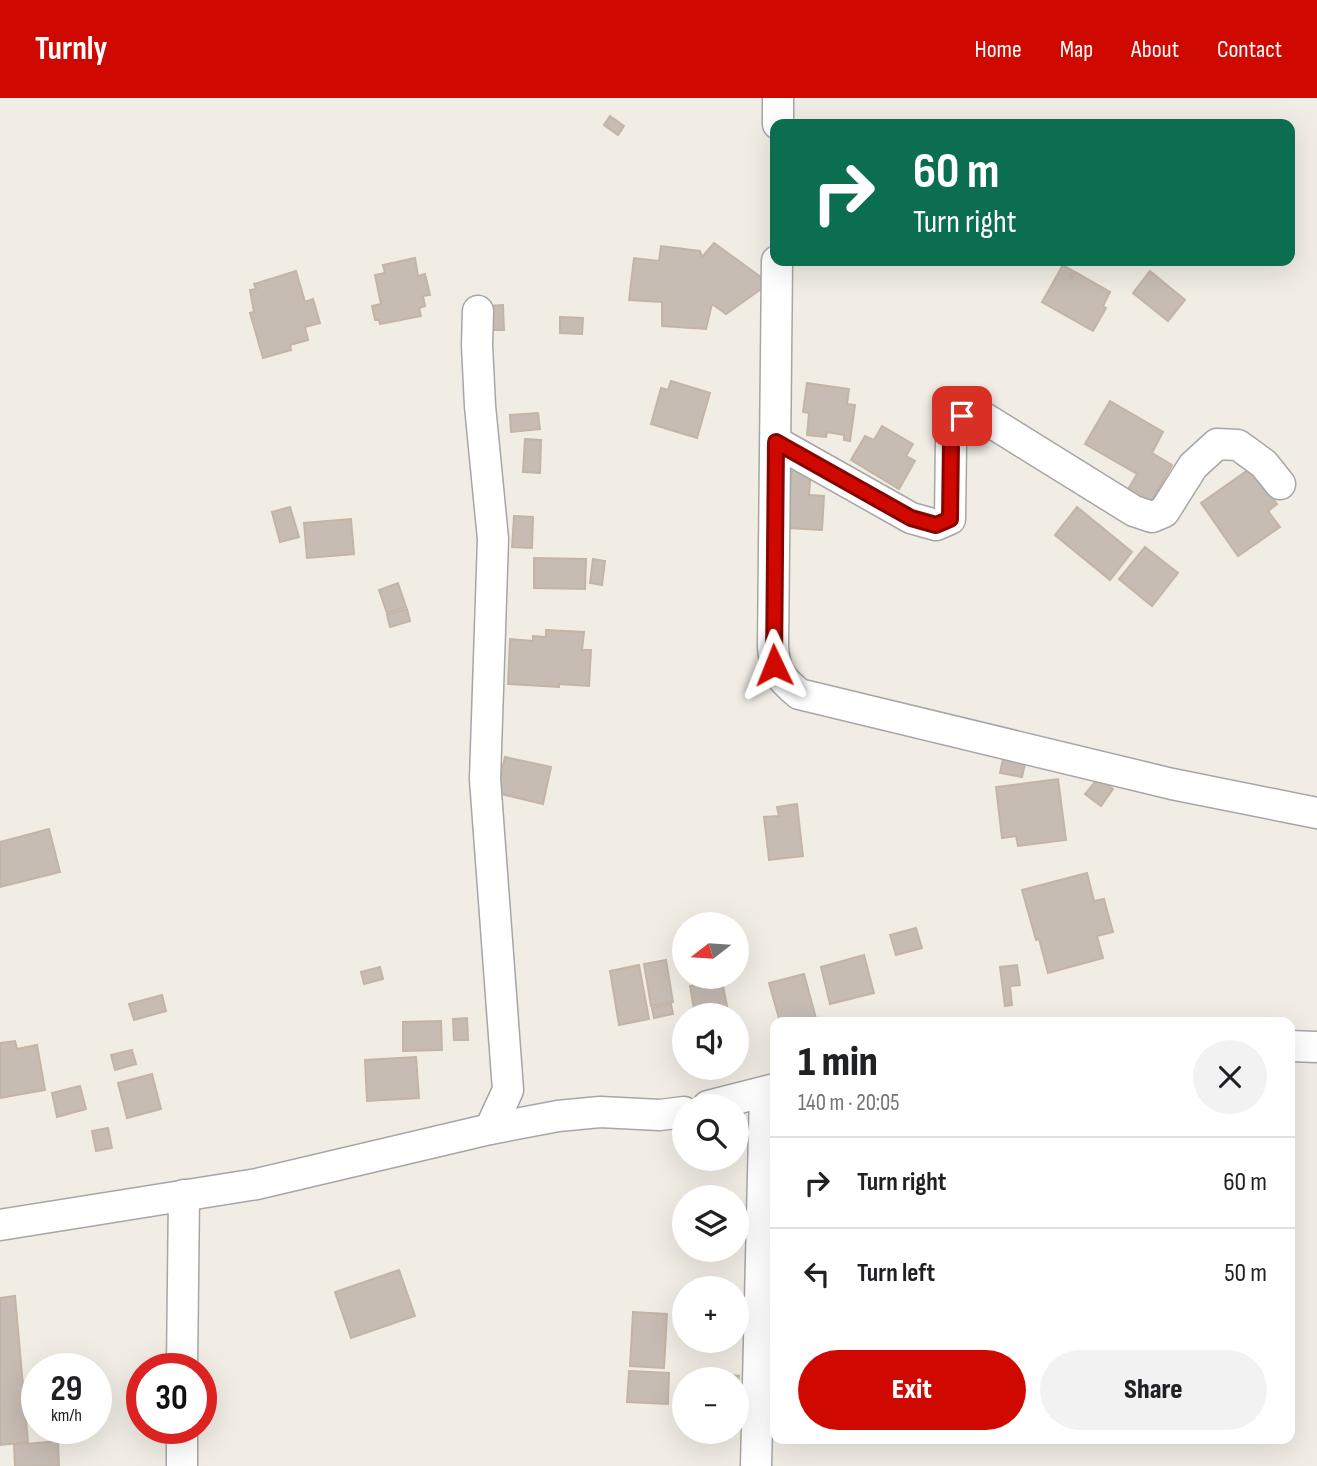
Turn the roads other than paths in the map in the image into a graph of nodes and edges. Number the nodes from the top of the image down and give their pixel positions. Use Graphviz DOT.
graph roads {
  1 [pos="777,266"];
  2 [pos="478,311"];
  3 [pos="776,442"];
  4 [pos="1280,484"];
  5 [pos="1317,813"];
  6 [pos="1295,1046"];
  7 [pos="1317,1047"];
  8 [pos="770,1090"];
  9 [pos="749,1095"];
  10 [pos="672,1114"];
  11 [pos="490,1129"];
  12 [pos="184,1195"];
  13 [pos="0,1225"];
  14 [pos="183,1353"];
  15 [pos="182,1444"];
  16 [pos="182,1466"];
  17 [pos="756,1466"];
  1 -- 3 [label="street"];
  2 -- 11 [label="street"];
  3 -- 4 [label="street"];
  3 -- 5 [label="street"];
  6 -- 7 [label="street"];
  8 -- 9 [label="street"];
  8 -- 17 [label="street"];
  10 -- 11 [label="street"];
  11 -- 12 [label="street"];
  12 -- 13 [label="street"];
  12 -- 14 [label="street"];
  15 -- 16 [label="street"];
}
